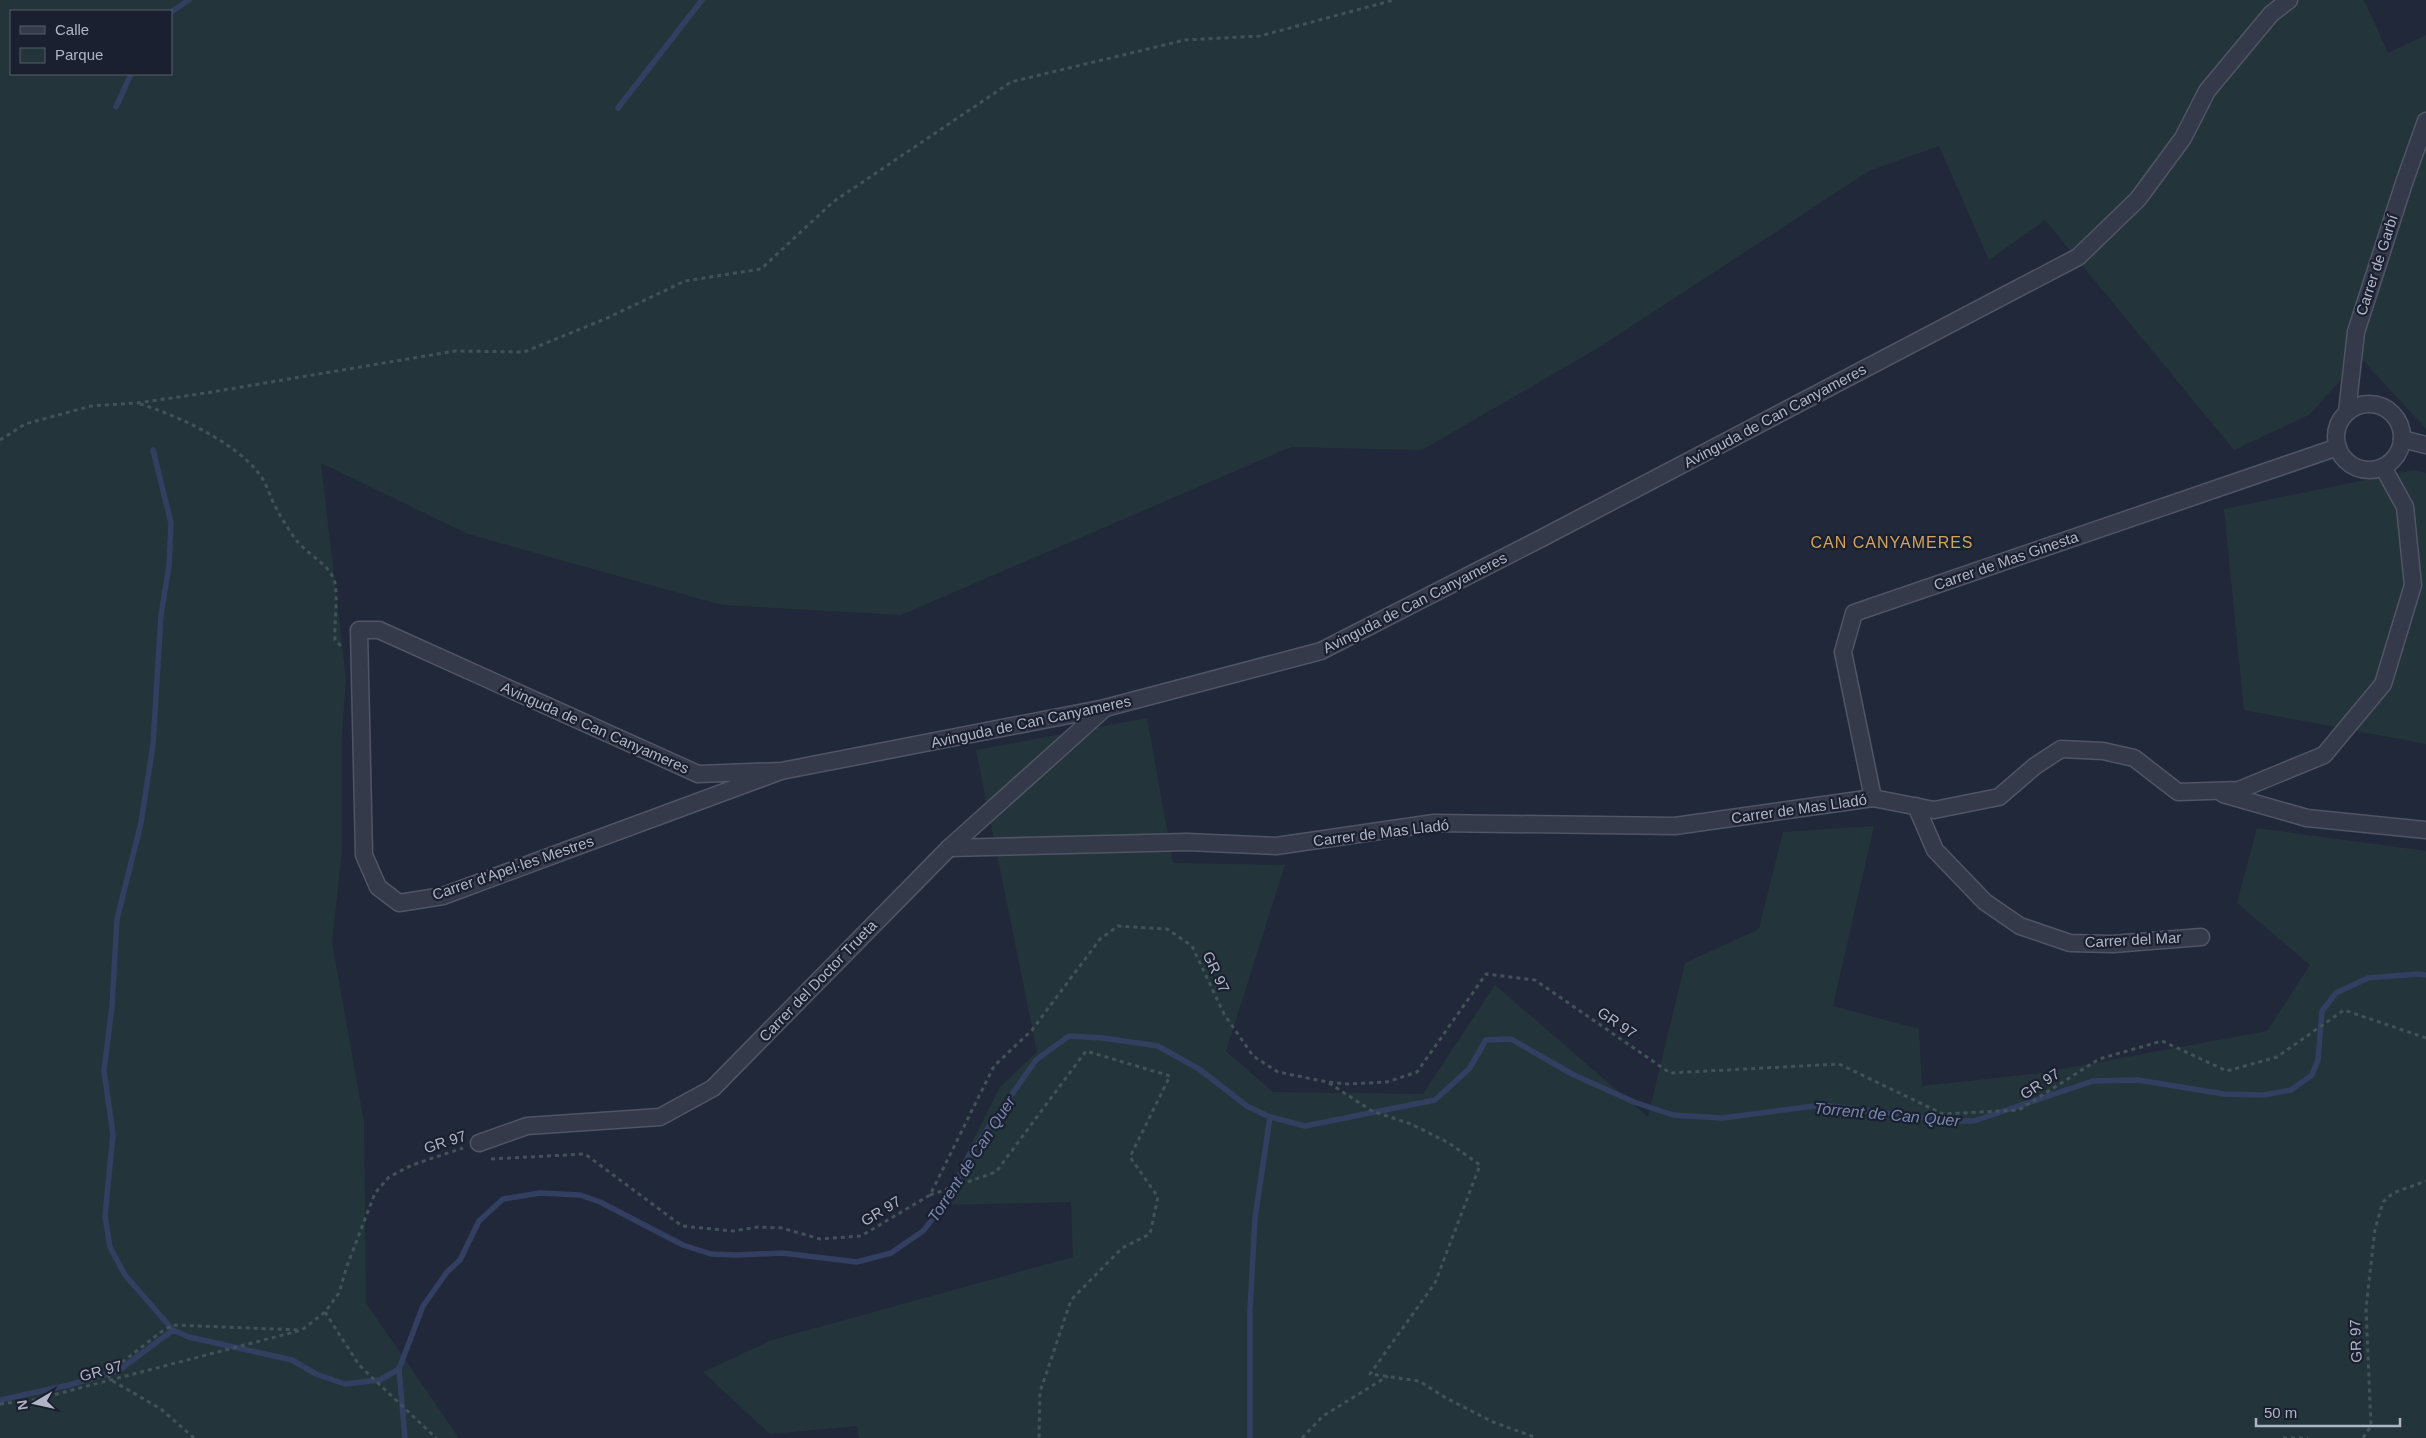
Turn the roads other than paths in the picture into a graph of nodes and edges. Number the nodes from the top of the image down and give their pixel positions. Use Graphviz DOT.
graph roads {
  1 [pos="2289,0"];
  2 [pos="2426,121"];
  3 [pos="2347,412"];
  4 [pos="2402,439"];
  5 [pos="2426,445"];
  6 [pos="2338,446"];
  7 [pos="2383,467"];
  8 [pos="359,630"];
  9 [pos="1105,708"];
  10 [pos="782,772"];
  11 [pos="2211,791"];
  12 [pos="1873,798"];
  13 [pos="1916,806"];
  14 [pos="2426,830"];
  15 [pos="948,848"];
  16 [pos="2201,937"];
  17 [pos="479,1143"];
  1 -- 9 [label="street, Avinguda de Can Canyameres"];
  2 -- 3 [label="street, Carrer de Garbí"];
  3 -- 4 [label="street"];
  3 -- 6 [label="street"];
  4 -- 5 [label="street"];
  4 -- 7 [label="street"];
  6 -- 7 [label="street"];
  6 -- 12 [label="street, Carrer de Mas Ginesta"];
  7 -- 11 [label="street, Carrer de Mas Lladó"];
  8 -- 10 [label="street, Avinguda de Can Canyameres"];
  8 -- 10 [label="street, Carrer d'Apel·les Mestres"];
  9 -- 10 [label="street, Avinguda de Can Canyameres"];
  9 -- 15 [label="street, Carrer del Doctor Trueta"];
  11 -- 13 [label="street, Carrer de Mas Lladó"];
  11 -- 14 [label="street"];
  12 -- 13 [label="street, Carrer de Mas Lladó"];
  12 -- 15 [label="street, Carrer de Mas Lladó"];
  13 -- 16 [label="street, Carrer del Mar"];
  15 -- 17 [label="street, Carrer del Doctor Trueta"];
}
